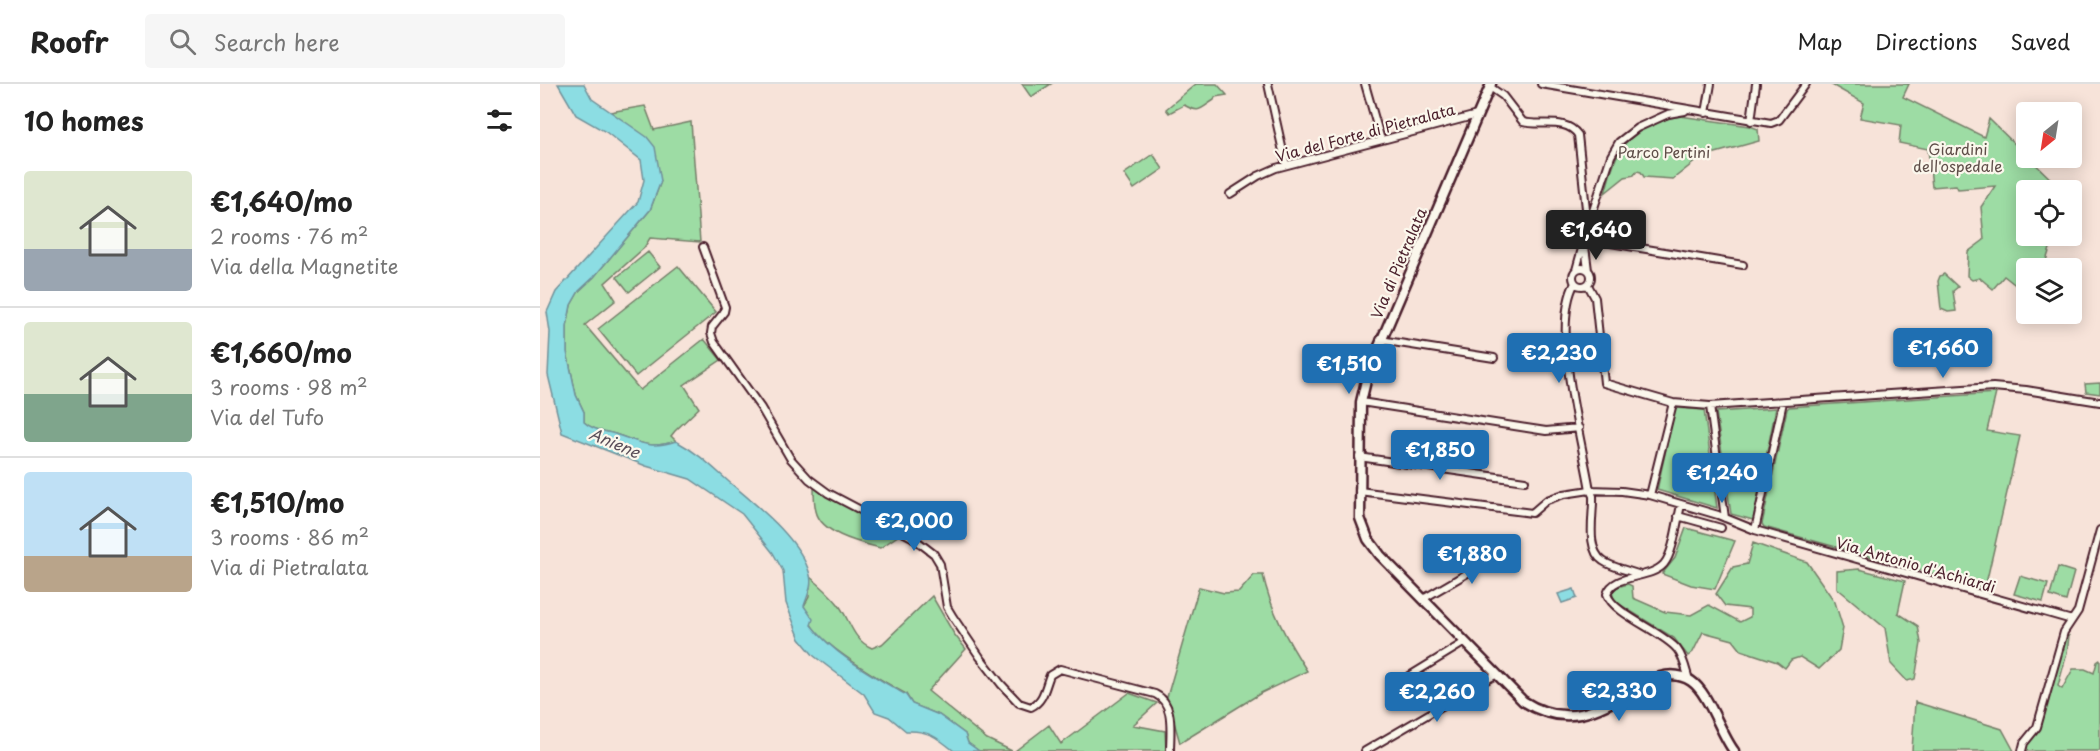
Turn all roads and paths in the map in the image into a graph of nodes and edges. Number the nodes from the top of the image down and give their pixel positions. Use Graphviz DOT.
graph roads {
  1 [pos="1268,84"];
  2 [pos="1365,84"];
  3 [pos="1541,84"];
  4 [pos="1711,84"];
  5 [pos="1756,84"];
  6 [pos="1806,84"];
  7 [pos="1490,86"];
  8 [pos="1667,105"];
  9 [pos="1691,111"];
  10 [pos="1706,113"];
  11 [pos="1477,115"];
  12 [pos="1666,115"];
  13 [pos="1751,120"];
  14 [pos="1381,140"];
  15 [pos="1286,165"];
  16 [pos="1230,194"];
  17 [pos="1588,227"];
  18 [pos="1585,241"];
  19 [pos="703,247"];
  20 [pos="1743,265"];
  21 [pos="1576,270"];
  22 [pos="1588,270"];
  23 [pos="1575,283"];
  24 [pos="1588,285"];
  25 [pos="1380,340"];
  26 [pos="1494,358"];
  27 [pos="1361,402"];
  28 [pos="1783,402"];
  29 [pos="2100,402"];
  30 [pos="1673,403"];
  31 [pos="1710,406"];
  32 [pos="1579,428"];
  33 [pos="1359,457"];
  34 [pos="1525,481"];
  35 [pos="1590,490"];
  36 [pos="1359,491"];
  37 [pos="1650,495"];
  38 [pos="1681,505"];
  39 [pos="1678,516"];
  40 [pos="1725,518"];
  41 [pos="1721,528"];
  42 [pos="1755,530"];
  43 [pos="2100,530"];
  44 [pos="1509,549"];
  45 [pos="1640,574"];
  46 [pos="1424,599"];
  47 [pos="2072,620"];
  48 [pos="1465,642"];
  49 [pos="1497,674"];
  50 [pos="1689,680"];
  51 [pos="1393,686"];
  52 [pos="1603,717"];
  53 [pos="1564,724"];
  54 [pos="1170,751"];
  55 [pos="1365,751"];
  56 [pos="1734,751"];
  57 [pos="2022,751"];
  1 -- 15 [label="street"];
  2 -- 14 [label="street"];
  3 -- 8 [label="street"];
  4 -- 10 [label="street"];
  5 -- 13 [label="street"];
  6 -- 13 [label="street"];
  7 -- 11 [label="street, Via di Pietralata"];
  7 -- 17 [label="street"];
  8 -- 9 [label="street"];
  8 -- 12 [label="street"];
  9 -- 10 [label="street"];
  9 -- 12 [label="street"];
  10 -- 13 [label="street"];
  11 -- 14 [label="street, Via del Forte di Pietralata"];
  11 -- 25 [label="street, Via di Pietralata"];
  12 -- 17 [label="street"];
  14 -- 15 [label="street, Via del Forte di Pietralata"];
  15 -- 16 [label="street, Via del Forte di Pietralata"];
  17 -- 18 [label="street"];
  18 -- 20 [label="street"];
  18 -- 21 [label="street"];
  18 -- 22 [label="street"];
  19 -- 54 [label="street"];
  21 -- 22 [label="street"];
  21 -- 23 [label="street"];
  22 -- 24 [label="street"];
  23 -- 24 [label="street"];
  23 -- 32 [label="street"];
  24 -- 30 [label="street"];
  25 -- 26 [label="street"];
  25 -- 27 [label="street, Via di Pietralata"];
  27 -- 32 [label="street"];
  27 -- 33 [label="street, Via di Pietralata"];
  28 -- 29 [label="street"];
  28 -- 31 [label="street"];
  28 -- 42 [label="street"];
  30 -- 31 [label="street"];
  30 -- 37 [label="street"];
  31 -- 40 [label="street"];
  32 -- 35 [label="street"];
  33 -- 34 [label="street"];
  33 -- 36 [label="street, Via di Pietralata"];
  35 -- 36 [label="street, Via Antonio d'Achiardi"];
  35 -- 37 [label="street, Via Antonio d'Achiardi"];
  35 -- 45 [label="street"];
  36 -- 46 [label="street, Via di Pietralata"];
  37 -- 38 [label="street, Via Antonio d'Achiardi"];
  38 -- 39 [label="street"];
  38 -- 40 [label="street, Via Antonio d'Achiardi"];
  39 -- 41 [label="street"];
  39 -- 45 [label="street"];
  40 -- 42 [label="street, Via Antonio d'Achiardi"];
  42 -- 47 [label="street, Via Antonio d'Achiardi"];
  43 -- 47 [label="street"];
  44 -- 46 [label="street"];
  45 -- 50 [label="street"];
  46 -- 48 [label="street, Via di Pietralata"];
  47 -- 57 [label="street"];
  48 -- 49 [label="street, Via di Pietralata"];
  48 -- 51 [label="street"];
  49 -- 53 [label="street, Via di Pietralata"];
  49 -- 55 [label="street"];
  50 -- 52 [label="street"];
  50 -- 56 [label="street"];
}
